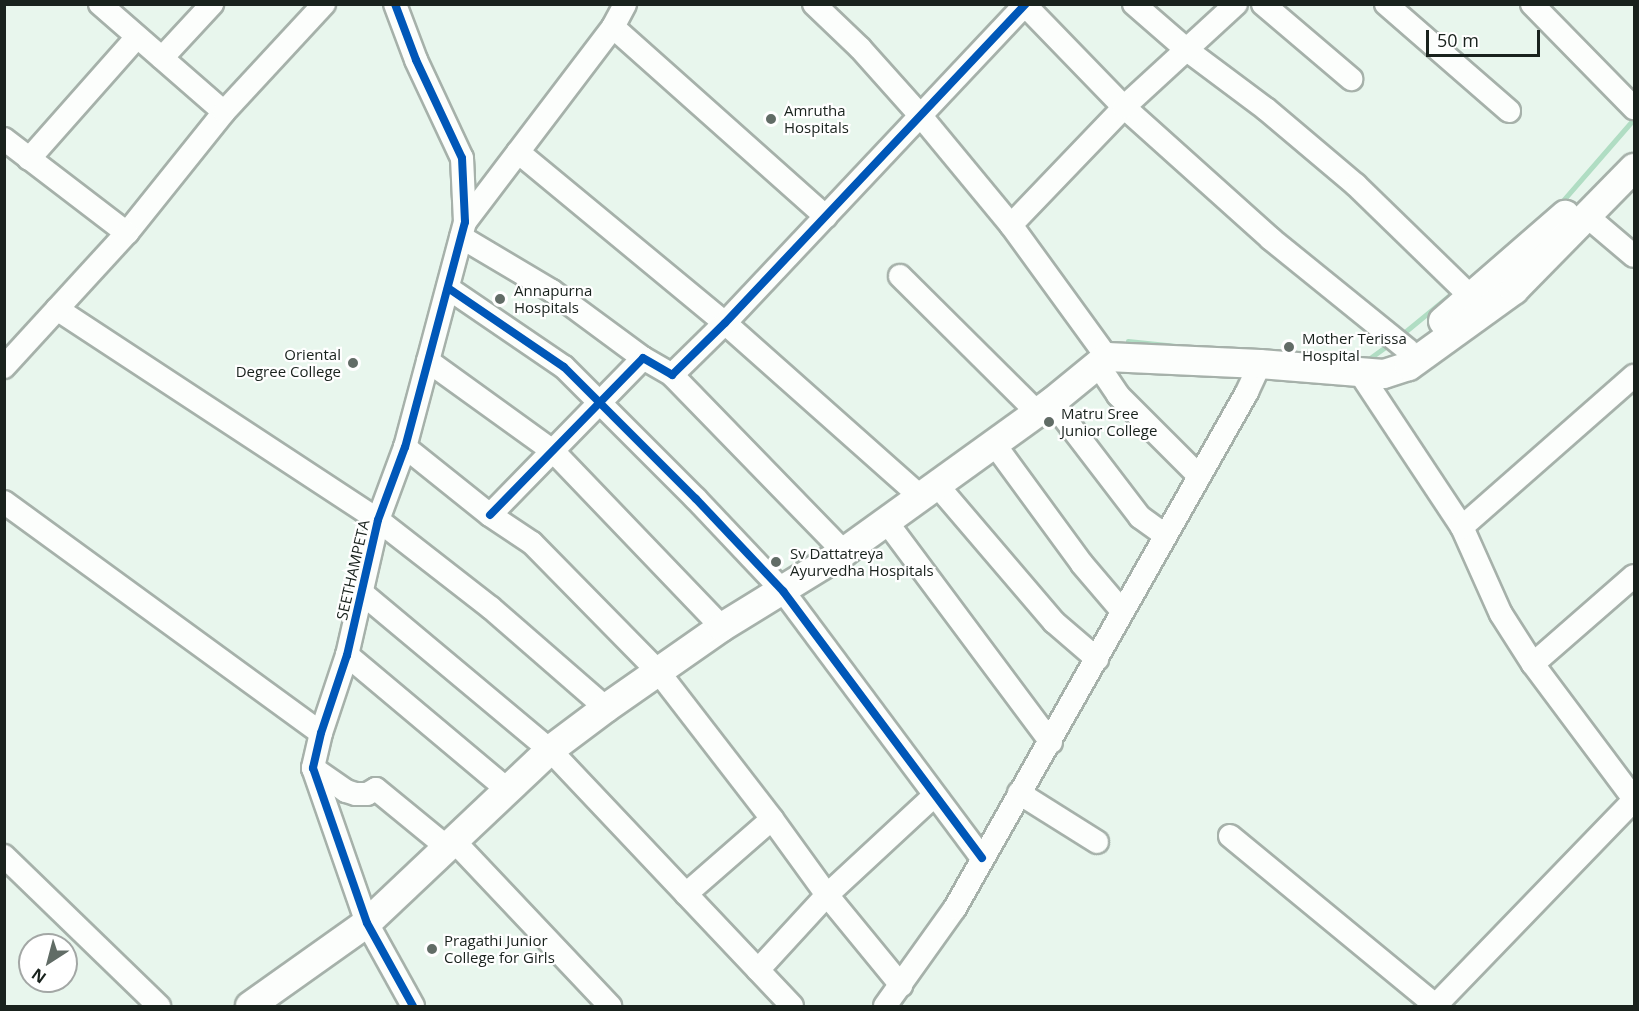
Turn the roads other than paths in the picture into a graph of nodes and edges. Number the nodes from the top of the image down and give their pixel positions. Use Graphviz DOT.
graph roads {
  1 [pos="100,4"];
  2 [pos="212,4"];
  3 [pos="324,4"];
  4 [pos="395,4"];
  5 [pos="625,4"];
  6 [pos="814,4"];
  7 [pos="1134,4"];
  8 [pos="1236,4"];
  9 [pos="1263,4"];
  10 [pos="1386,4"];
  11 [pos="1532,4"];
  12 [pos="1026,5"];
  13 [pos="613,27"];
  14 [pos="137,37"];
  15 [pos="1187,50"];
  16 [pos="162,58"];
  17 [pos="1351,79"];
  18 [pos="1124,107"];
  19 [pos="1635,108"];
  20 [pos="1509,111"];
  21 [pos="224,112"];
  22 [pos="920,115"];
  23 [pos="4,139"];
  24 [pos="1635,148"];
  25 [pos="518,152"];
  26 [pos="30,159"];
  27 [pos="1635,168"];
  28 [pos="825,217"];
  29 [pos="1588,217"];
  30 [pos="1011,225"];
  31 [pos="463,229"];
  32 [pos="127,233"];
  33 [pos="1635,256"];
  34 [pos="900,276"];
  35 [pos="448,288"];
  36 [pos="1471,297"];
  37 [pos="57,309"];
  38 [pos="725,323"];
  39 [pos="1408,350"];
  40 [pos="643,358"];
  41 [pos="1103,361"];
  42 [pos="428,362"];
  43 [pos="1260,364"];
  44 [pos="5,366"];
  45 [pos="1372,374"];
  46 [pos="672,375"];
  47 [pos="1635,376"];
  48 [pos="599,403"];
  49 [pos="1045,408"];
  50 [pos="995,445"];
  51 [pos="405,447"];
  52 [pos="553,451"];
  53 [pos="1199,476"];
  54 [pos="929,491"];
  55 [pos="4,502"];
  56 [pos="490,515"];
  57 [pos="378,520"];
  58 [pos="886,521"];
  59 [pos="1462,527"];
  60 [pos="1165,535"];
  61 [pos="844,552"];
  62 [pos="1635,576"];
  63 [pos="783,591"];
  64 [pos="362,593"];
  65 [pos="1122,611"];
  66 [pos="722,627"];
  67 [pos="347,655"];
  68 [pos="1097,658"];
  69 [pos="1533,664"];
  70 [pos="657,670"];
  71 [pos="606,708"];
  72 [pos="321,733"];
  73 [pos="1051,741"];
  74 [pos="550,750"];
  75 [pos="313,768"];
  76 [pos="508,790"];
  77 [pos="1019,793"];
  78 [pos="934,796"];
  79 [pos="1635,800"];
  80 [pos="772,819"];
  81 [pos="1230,836"];
  82 [pos="1097,842"];
  83 [pos="452,845"];
  84 [pos="4,856"];
  85 [pos="982,858"];
  86 [pos="686,894"];
  87 [pos="827,895"];
  88 [pos="367,922"];
  89 [pos="758,970"];
  90 [pos="901,985"];
  91 [pos="159,1006"];
  92 [pos="250,1006"];
  93 [pos="413,1006"];
  94 [pos="610,1006"];
  95 [pos="792,1006"];
  96 [pos="885,1006"];
  97 [pos="1436,1006"];
  1 -- 14 [label="street"];
  2 -- 16 [label="street"];
  3 -- 21 [label="street"];
  4 -- 31 [label="street"];
  5 -- 13 [label="street"];
  6 -- 22 [label="street"];
  7 -- 15 [label="street"];
  8 -- 15 [label="street"];
  9 -- 17 [label="street"];
  10 -- 20 [label="street"];
  11 -- 19 [label="street"];
  12 -- 18 [label="street"];
  12 -- 22 [label="street"];
  13 -- 25 [label="street"];
  13 -- 28 [label="street"];
  14 -- 16 [label="street"];
  14 -- 26 [label="street"];
  15 -- 18 [label="street"];
  15 -- 36 [label="street"];
  16 -- 21 [label="street"];
  18 -- 30 [label="street"];
  18 -- 39 [label="street"];
  21 -- 32 [label="street"];
  22 -- 28 [label="street"];
  22 -- 30 [label="street"];
  23 -- 26 [label="street"];
  24 -- 36 [label="main road"];
  25 -- 31 [label="street"];
  25 -- 38 [label="street"];
  26 -- 32 [label="street"];
  27 -- 29 [label="main road"];
  28 -- 38 [label="street"];
  29 -- 33 [label="street"];
  29 -- 45 [label="main road"];
  30 -- 41 [label="street"];
  31 -- 35 [label="street, SEETHAMPETA"];
  31 -- 40 [label="street"];
  32 -- 37 [label="street"];
  34 -- 49 [label="street"];
  35 -- 42 [label="street, SEETHAMPETA"];
  35 -- 48 [label="street"];
  36 -- 39 [label="main road"];
  37 -- 44 [label="street"];
  37 -- 57 [label="street"];
  38 -- 46 [label="street"];
  38 -- 54 [label="street"];
  39 -- 45 [label="main road"];
  40 -- 46 [label="street"];
  40 -- 48 [label="street"];
  41 -- 43 [label="main road"];
  41 -- 49 [label="main road"];
  41 -- 53 [label="street"];
  42 -- 51 [label="street, SEETHAMPETA"];
  42 -- 52 [label="street"];
  43 -- 45 [label="main road"];
  43 -- 53 [label="street"];
  45 -- 59 [label="street"];
  46 -- 61 [label="street"];
  47 -- 59 [label="street"];
  48 -- 52 [label="street"];
  48 -- 63 [label="street"];
  49 -- 50 [label="main road"];
  49 -- 60 [label="street"];
  50 -- 54 [label="main road"];
  50 -- 65 [label="street"];
  51 -- 56 [label="street"];
  51 -- 57 [label="street, SEETHAMPETA"];
  52 -- 56 [label="street"];
  52 -- 66 [label="street"];
  53 -- 60 [label="street"];
  54 -- 58 [label="main road"];
  54 -- 68 [label="street"];
  55 -- 72 [label="street"];
  56 -- 70 [label="street"];
  57 -- 64 [label="street, SEETHAMPETA"];
  57 -- 71 [label="street"];
  58 -- 61 [label="main road"];
  58 -- 73 [label="street"];
  59 -- 69 [label="street"];
  60 -- 65 [label="street"];
  61 -- 63 [label="main road"];
  62 -- 69 [label="street"];
  63 -- 66 [label="main road"];
  63 -- 78 [label="street"];
  64 -- 67 [label="street, SEETHAMPETA"];
  64 -- 74 [label="street"];
  65 -- 68 [label="street"];
  66 -- 70 [label="main road"];
  67 -- 72 [label="street, SEETHAMPETA"];
  67 -- 76 [label="street"];
  68 -- 73 [label="street"];
  69 -- 79 [label="street"];
  70 -- 71 [label="main road"];
  70 -- 80 [label="street"];
  71 -- 74 [label="main road"];
  72 -- 75 [label="street, SEETHAMPETA"];
  73 -- 77 [label="street"];
  74 -- 76 [label="main road"];
  74 -- 86 [label="street"];
  75 -- 83 [label="street"];
  75 -- 88 [label="street"];
  76 -- 83 [label="main road"];
  77 -- 82 [label="street"];
  77 -- 85 [label="street"];
  78 -- 85 [label="street"];
  78 -- 87 [label="street"];
  79 -- 97 [label="street"];
  80 -- 86 [label="street"];
  80 -- 87 [label="street"];
  81 -- 97 [label="street"];
  83 -- 88 [label="main road"];
  83 -- 94 [label="street"];
  84 -- 91 [label="street"];
  85 -- 90 [label="street"];
  86 -- 89 [label="street"];
  87 -- 89 [label="street"];
  87 -- 90 [label="street"];
  88 -- 92 [label="main road"];
  88 -- 93 [label="street"];
  89 -- 95 [label="street"];
  90 -- 96 [label="street"];
}
